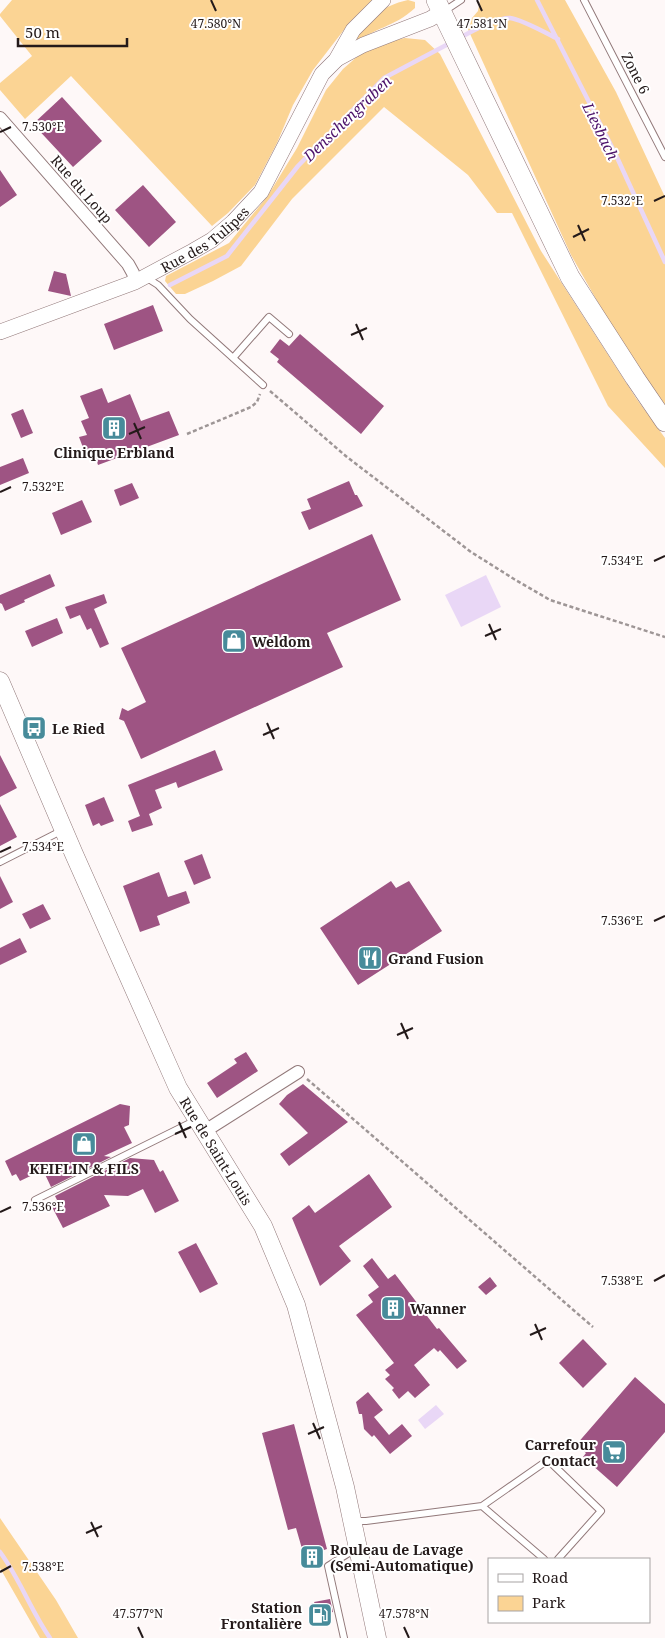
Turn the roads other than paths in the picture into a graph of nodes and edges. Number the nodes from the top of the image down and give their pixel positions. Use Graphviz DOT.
graph roads {
  1 [pos="383,0"];
  2 [pos="460,0"];
  3 [pos="584,0"];
  4 [pos="442,13"];
  5 [pos="336,60"];
  6 [pos="0,118"];
  7 [pos="665,157"];
  8 [pos="140,279"];
  9 [pos="0,332"];
  10 [pos="289,334"];
  11 [pos="233,358"];
  12 [pos="263,385"];
  13 [pos="665,422"];
  14 [pos="0,680"];
  15 [pos="64,830"];
  16 [pos="0,862"];
  17 [pos="298,1072"];
  18 [pos="201,1125"];
  19 [pos="35,1200"];
  20 [pos="482,1506"];
  21 [pos="353,1521"];
  22 [pos="358,1547"];
  23 [pos="543,1558"];
  24 [pos="559,1558"];
  25 [pos="344,1638"];
  26 [pos="377,1638"];
  1 -- 5 [label="street, Rue des Tulipes"];
  2 -- 4 [label="lane"];
  3 -- 7 [label="lane, Zone 6"];
  4 -- 5 [label="street, Rue des Tulipes"];
  4 -- 13 [label="main road"];
  5 -- 8 [label="street, Rue des Tulipes"];
  6 -- 8 [label="street, Rue du Loup"];
  8 -- 9 [label="street, Rue des Tulipes"];
  8 -- 11 [label="lane"];
  10 -- 11 [label="lane"];
  11 -- 12 [label="lane"];
  14 -- 15 [label="main road, Rue de Saint-Louis"];
  15 -- 16 [label="lane"];
  15 -- 18 [label="main road, Rue de Saint-Louis"];
  17 -- 18 [label="street"];
  18 -- 19 [label="lane"];
  18 -- 21 [label="main road, Rue de Saint-Louis"];
  20 -- 21 [label="lane"];
  20 -- 23 [label="lane"];
  20 -- 24 [label="lane"];
  21 -- 22 [label="main road, Rue de Saint-Louis"];
  22 -- 25 [label="lane"];
  22 -- 26 [label="main road, Rue de Saint-Louis"];
}
